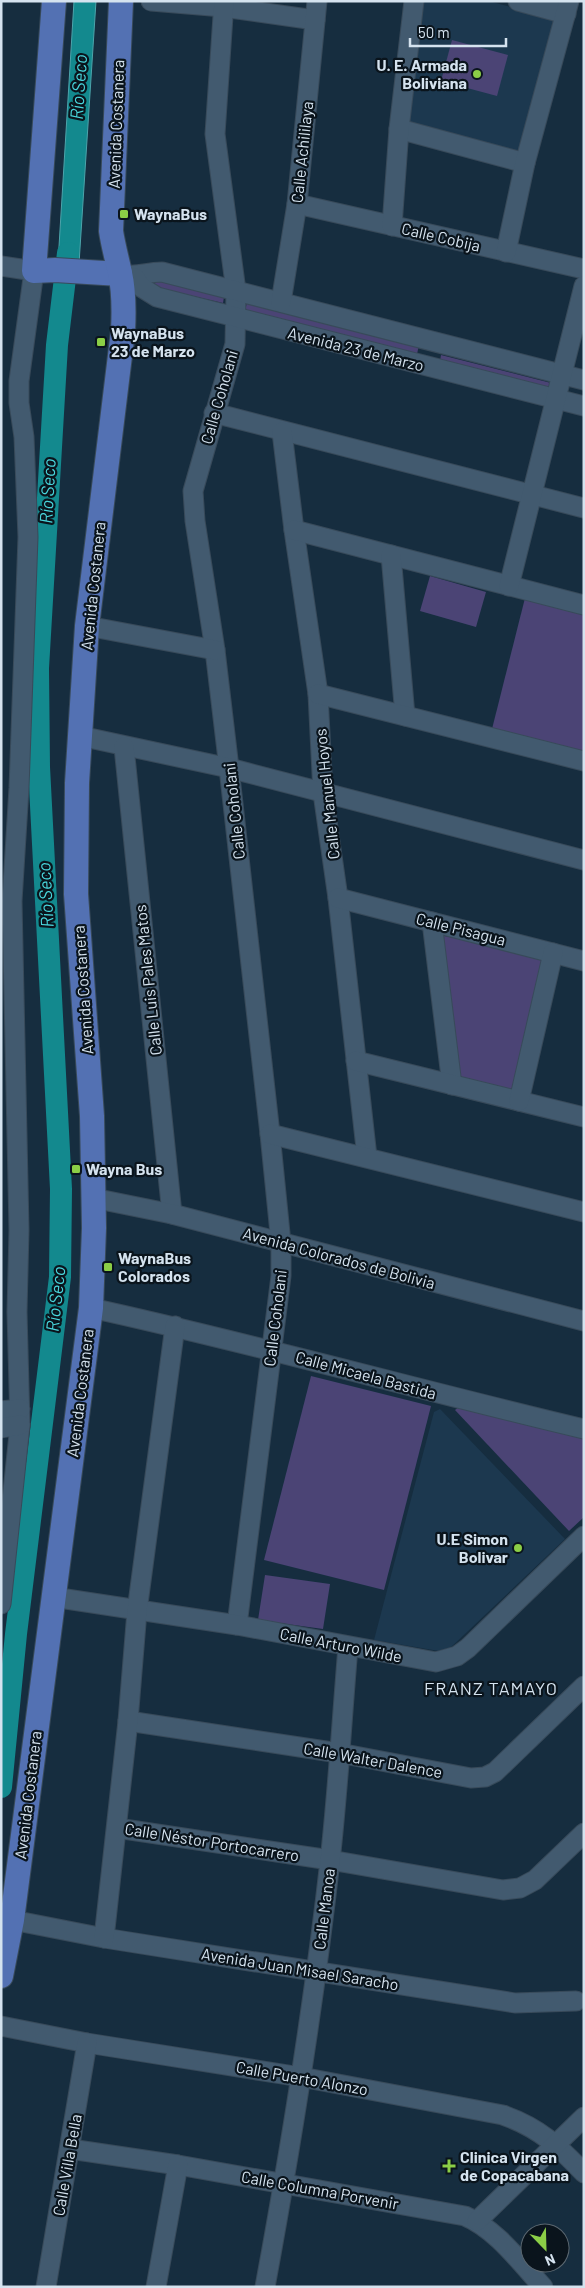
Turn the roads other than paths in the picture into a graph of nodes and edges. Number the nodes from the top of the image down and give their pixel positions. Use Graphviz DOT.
graph roads {
  1 [pos="54,1"];
  2 [pos="120,1"];
  3 [pos="151,1"];
  4 [pos="317,1"];
  5 [pos="414,1"];
  6 [pos="518,1"];
  7 [pos="223,4"];
  8 [pos="568,8"];
  9 [pos="315,20"];
  10 [pos="399,129"];
  11 [pos="525,163"];
  12 [pos="298,204"];
  13 [pos="392,226"];
  14 [pos="506,252"];
  15 [pos="1,266"];
  16 [pos="584,269"];
  17 [pos="44,270"];
  18 [pos="128,276"];
  19 [pos="584,286"];
  20 [pos="236,291"];
  21 [pos="282,302"];
  22 [pos="234,318"];
  23 [pos="435,342"];
  24 [pos="427,367"];
  25 [pos="563,374"];
  26 [pos="584,380"];
  27 [pos="557,399"];
  28 [pos="10,404"];
  29 [pos="584,406"];
  30 [pos="214,413"];
  31 [pos="282,432"];
  32 [pos="532,494"];
  33 [pos="584,508"];
  34 [pos="294,530"];
  35 [pos="391,555"];
  36 [pos="509,586"];
  37 [pos="584,605"];
  38 [pos="87,626"];
  39 [pos="215,650"];
  40 [pos="318,694"];
  41 [pos="405,716"];
  42 [pos="80,736"];
  43 [pos="124,747"];
  44 [pos="584,761"];
  45 [pos="229,768"];
  46 [pos="324,793"];
  47 [pos="584,860"];
  48 [pos="338,898"];
  49 [pos="432,922"];
  50 [pos="553,953"];
  51 [pos="584,961"];
  52 [pos="8,998"];
  53 [pos="356,1061"];
  54 [pos="452,1085"];
  55 [pos="518,1101"];
  56 [pos="584,1117"];
  57 [pos="8,1120"];
  58 [pos="270,1134"];
  59 [pos="367,1157"];
  60 [pos="93,1198"];
  61 [pos="584,1212"];
  62 [pos="172,1214"];
  63 [pos="10,1216"];
  64 [pos="280,1243"];
  65 [pos="91,1308"];
  66 [pos="9,1313"];
  67 [pos="584,1321"];
  68 [pos="175,1326"];
  69 [pos="271,1350"];
  70 [pos="1,1411"];
  71 [pos="20,1417"];
  72 [pos="1,1428"];
  73 [pos="584,1429"];
  74 [pos="583,1540"];
  75 [pos="53,1597"];
  76 [pos="1,1604"];
  77 [pos="137,1611"];
  78 [pos="237,1626"];
  79 [pos="348,1647"];
  80 [pos="584,1686"];
  81 [pos="128,1721"];
  82 [pos="339,1753"];
  83 [pos="117,1828"];
  84 [pos="584,1833"];
  85 [pos="330,1860"];
  86 [pos="12,1920"];
  87 [pos="104,1938"];
  88 [pos="316,1972"];
  89 [pos="1,1976"];
  90 [pos="581,2000"];
  91 [pos="1,2026"];
  92 [pos="87,2043"];
  93 [pos="301,2076"];
  94 [pos="584,2117"];
  95 [pos="556,2144"];
  96 [pos="70,2149"];
  97 [pos="178,2165"];
  98 [pos="584,2173"];
  99 [pos="284,2184"];
  100 [pos="477,2221"];
  101 [pos="46,2287"];
  102 [pos="156,2287"];
  103 [pos="265,2287"];
  104 [pos="543,2287"];
  1 -- 17 [label="main road"];
  2 -- 18 [label="main road, Avenida Costanera"];
  3 -- 7 [label="street"];
  4 -- 9 [label="street, Calle Achililaya"];
  5 -- 10 [label="street"];
  6 -- 8 [label="street"];
  7 -- 9 [label="street"];
  7 -- 20 [label="street, Calle Coholani"];
  8 -- 11 [label="street"];
  9 -- 12 [label="street, Calle Achililaya"];
  10 -- 11 [label="street"];
  10 -- 13 [label="street"];
  11 -- 14 [label="street"];
  12 -- 13 [label="street, Calle Cobija"];
  12 -- 21 [label="street, Calle Achililaya"];
  13 -- 14 [label="street, Calle Cobija"];
  14 -- 16 [label="street, Calle Cobija"];
  15 -- 17 [label="street"];
  17 -- 18 [label="main road"];
  17 -- 28 [label="street"];
  18 -- 20 [label="street, Avenida 23 de Marzo"];
  18 -- 22 [label="street, Avenida 23 de Marzo"];
  18 -- 38 [label="main road, Avenida Costanera"];
  19 -- 25 [label="street"];
  20 -- 21 [label="street, Avenida 23 de Marzo"];
  20 -- 22 [label="street, Calle Coholani"];
  21 -- 23 [label="street, Avenida 23 de Marzo"];
  22 -- 24 [label="street, Avenida 23 de Marzo"];
  22 -- 30 [label="street, Calle Coholani"];
  23 -- 24 [label="street"];
  23 -- 25 [label="street, Avenida 23 de Marzo"];
  24 -- 27 [label="street, Avenida 23 de Marzo"];
  25 -- 26 [label="street, Avenida 23 de Marzo"];
  25 -- 27 [label="street"];
  27 -- 29 [label="street, Avenida 23 de Marzo"];
  27 -- 32 [label="street"];
  28 -- 52 [label="street"];
  30 -- 31 [label="street"];
  30 -- 39 [label="street, Calle Coholani"];
  31 -- 32 [label="street"];
  31 -- 34 [label="street, Calle Manuel Hoyos"];
  32 -- 33 [label="street"];
  32 -- 36 [label="street"];
  34 -- 35 [label="street"];
  34 -- 40 [label="street, Calle Manuel Hoyos"];
  35 -- 36 [label="street"];
  35 -- 41 [label="street"];
  36 -- 37 [label="street"];
  38 -- 39 [label="street"];
  38 -- 42 [label="main road, Avenida Costanera"];
  39 -- 45 [label="street, Calle Coholani"];
  40 -- 41 [label="street"];
  40 -- 46 [label="street, Calle Manuel Hoyos"];
  41 -- 44 [label="street"];
  42 -- 43 [label="street"];
  42 -- 60 [label="main road, Avenida Costanera"];
  43 -- 45 [label="street"];
  43 -- 62 [label="street, Calle Luis Pales Matos"];
  45 -- 46 [label="street"];
  45 -- 58 [label="street, Calle Coholani"];
  46 -- 47 [label="street"];
  46 -- 48 [label="street, Calle Manuel Hoyos"];
  48 -- 49 [label="street, Calle Pisagua"];
  48 -- 53 [label="street, Calle Manuel Hoyos"];
  49 -- 50 [label="street, Calle Pisagua"];
  49 -- 54 [label="street"];
  50 -- 51 [label="street, Calle Pisagua"];
  50 -- 55 [label="street"];
  52 -- 57 [label="street"];
  53 -- 54 [label="street"];
  53 -- 59 [label="street, Calle Manuel Hoyos"];
  54 -- 55 [label="street"];
  55 -- 56 [label="street"];
  57 -- 63 [label="street"];
  58 -- 59 [label="street"];
  58 -- 64 [label="street, Calle Coholani"];
  59 -- 61 [label="street"];
  60 -- 62 [label="street, Avenida Colorados de Bolivia"];
  60 -- 65 [label="main road, Avenida Costanera"];
  62 -- 64 [label="street, Avenida Colorados de Bolivia"];
  63 -- 66 [label="street"];
  64 -- 67 [label="street, Avenida Colorados de Bolivia"];
  64 -- 69 [label="street, Calle Coholani"];
  65 -- 68 [label="street, Calle Micaela Bastida"];
  65 -- 75 [label="main road, Avenida Costanera"];
  66 -- 71 [label="street"];
  68 -- 69 [label="street, Calle Micaela Bastida"];
  68 -- 77 [label="street"];
  69 -- 73 [label="street, Calle Micaela Bastida"];
  69 -- 78 [label="street, Calle Coholani"];
  70 -- 71 [label="street"];
  71 -- 72 [label="street"];
  71 -- 76 [label="street"];
  74 -- 79 [label="street, Calle Arturo Wilde"];
  75 -- 77 [label="street, Calle Arturo Wilde"];
  75 -- 86 [label="main road, Avenida Costanera"];
  77 -- 78 [label="street, Calle Arturo Wilde"];
  77 -- 81 [label="street"];
  78 -- 79 [label="street, Calle Arturo Wilde"];
  79 -- 82 [label="street, Calle Manoa"];
  80 -- 82 [label="street, Calle Walter Dalence"];
  81 -- 82 [label="street, Calle Walter Dalence"];
  81 -- 83 [label="street"];
  82 -- 85 [label="street, Calle Manoa"];
  83 -- 85 [label="street, Calle Néstor Portocarrero"];
  83 -- 87 [label="street"];
  84 -- 85 [label="street, Calle Néstor Portocarrero"];
  85 -- 88 [label="street, Calle Manoa"];
  86 -- 87 [label="street, Avenida Juan Misael Saracho"];
  86 -- 89 [label="main road, Avenida Costanera"];
  87 -- 88 [label="street, Avenida Juan Misael Saracho"];
  88 -- 90 [label="street, Avenida Juan Misael Saracho"];
  88 -- 93 [label="street, Calle Manoa"];
  91 -- 92 [label="street, Calle Puerto Alonzo"];
  92 -- 93 [label="street, Calle Puerto Alonzo"];
  92 -- 96 [label="street, Calle Villa Bella"];
  93 -- 95 [label="street, Calle Puerto Alonzo"];
  93 -- 99 [label="street, Calle Manoa"];
  94 -- 95 [label="street"];
  95 -- 98 [label="street, Calle Puerto Alonzo"];
  95 -- 100 [label="street"];
  96 -- 97 [label="street, Calle Columna Porvenir"];
  96 -- 101 [label="street, Calle Villa Bella"];
  97 -- 99 [label="street, Calle Columna Porvenir"];
  97 -- 102 [label="street"];
  99 -- 100 [label="street, Calle Columna Porvenir"];
  99 -- 103 [label="street, Calle Manoa"];
  100 -- 104 [label="street, Calle Columna Porvenir"];
}
